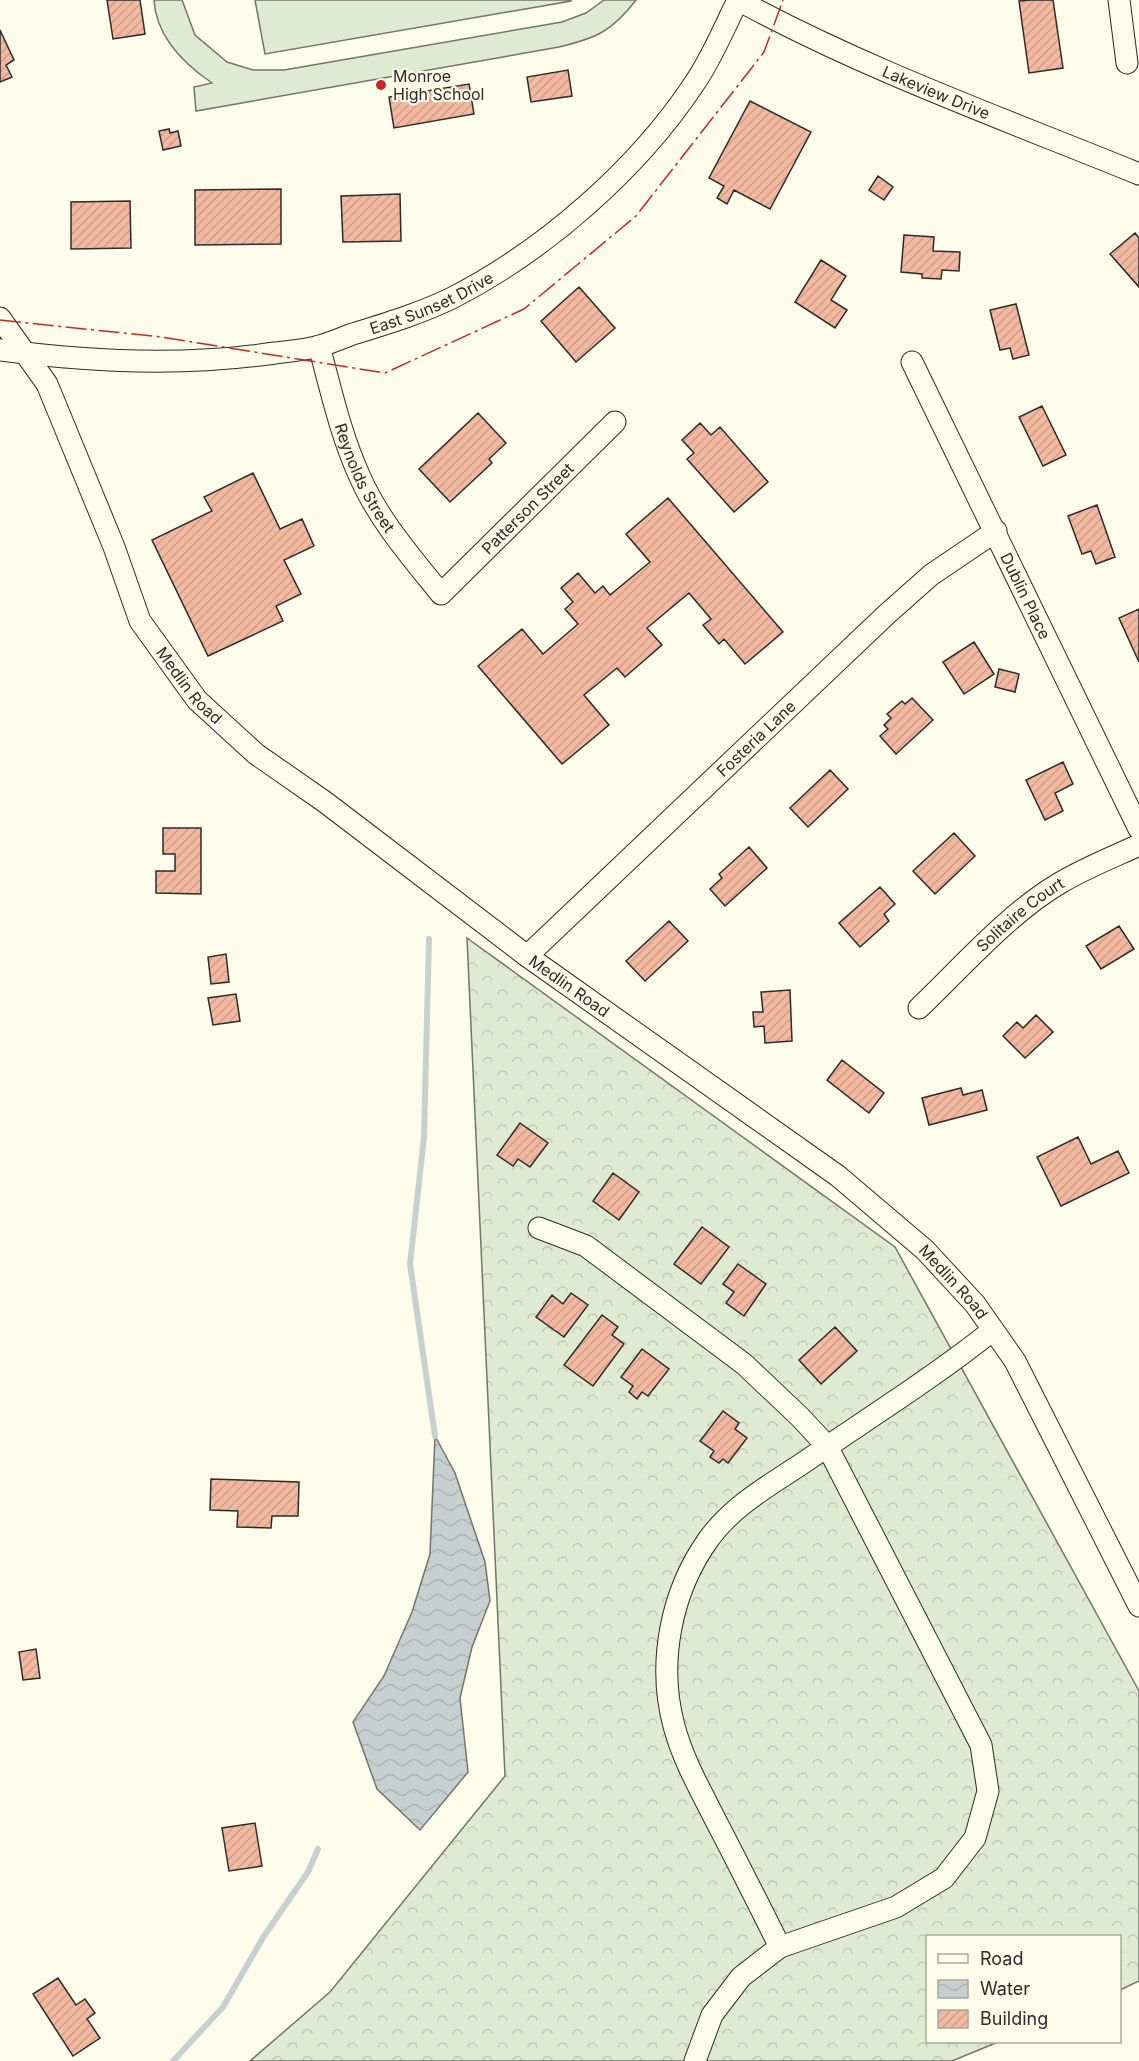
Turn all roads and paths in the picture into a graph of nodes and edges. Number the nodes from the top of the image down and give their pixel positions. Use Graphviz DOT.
graph roads {
  1 [pos="738,0"];
  2 [pos="1119,0"];
  3 [pos="1127,63"];
  4 [pos="1139,174"];
  5 [pos="0,318"];
  6 [pos="319,346"];
  7 [pos="0,350"];
  8 [pos="24,353"];
  9 [pos="912,362"];
  10 [pos="615,422"];
  11 [pos="996,531"];
  12 [pos="441,594"];
  13 [pos="1139,829"];
  14 [pos="1139,845"];
  15 [pos="527,956"];
  16 [pos="919,1008"];
  17 [pos="538,1228"];
  18 [pos="993,1330"];
  19 [pos="827,1446"];
  20 [pos="1139,1606"];
  21 [pos="780,1947"];
  22 [pos="695,2061"];
  1 -- 4 [label="street, Lakeview Drive"];
  1 -- 6 [label="street, East Sunset Drive"];
  2 -- 3 [label="street"];
  5 -- 8 [label="street, Medlin Road"];
  6 -- 8 [label="street, East Sunset Drive"];
  6 -- 12 [label="street, Reynolds Street"];
  7 -- 8 [label="street, East Sunset Drive"];
  8 -- 15 [label="street, Medlin Road"];
  9 -- 11 [label="street, Dublin Place"];
  10 -- 12 [label="street, Patterson Street"];
  11 -- 13 [label="street, Dublin Place"];
  11 -- 15 [label="street, Fosteria Lane"];
  14 -- 16 [label="street, Solitaire Court"];
  15 -- 18 [label="street, Medlin Road"];
  17 -- 19 [label="street"];
  18 -- 19 [label="street"];
  18 -- 20 [label="street, Medlin Road"];
  19 -- 21 [label="street"];
  19 -- 21 [label="street"];
  21 -- 22 [label="street"];
}
